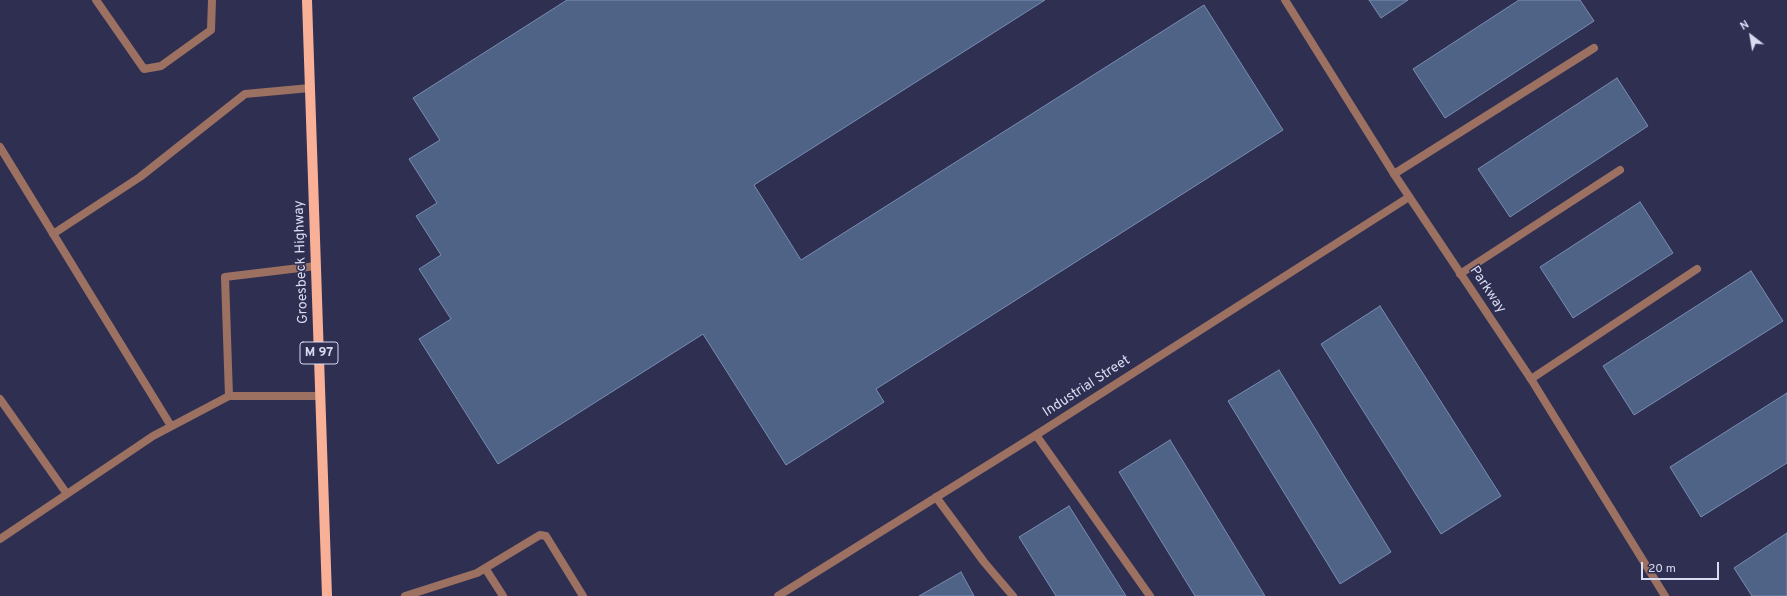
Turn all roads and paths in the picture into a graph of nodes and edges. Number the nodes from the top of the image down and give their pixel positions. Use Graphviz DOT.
graph roads {
  1 [pos="96,0"];
  2 [pos="212,0"];
  3 [pos="307,0"];
  4 [pos="1285,0"];
  5 [pos="1594,48"];
  6 [pos="310,88"];
  7 [pos="0,147"];
  8 [pos="1620,170"];
  9 [pos="1394,174"];
  10 [pos="1409,197"];
  11 [pos="53,234"];
  12 [pos="316,266"];
  13 [pos="1697,269"];
  14 [pos="1460,274"];
  15 [pos="1531,379"];
  16 [pos="229,396"];
  17 [pos="321,396"];
  18 [pos="0,399"];
  19 [pos="171,426"];
  20 [pos="1036,435"];
  21 [pos="67,494"];
  22 [pos="936,497"];
  23 [pos="0,539"];
  24 [pos="485,568"];
  25 [pos="327,596"];
  26 [pos="405,596"];
  27 [pos="503,596"];
  28 [pos="583,596"];
  29 [pos="778,596"];
  30 [pos="1013,596"];
  31 [pos="1150,596"];
  32 [pos="1665,596"];
  1 -- 2 [label="street"];
  3 -- 6 [label="main road, Groesbeck Highway / M 97"];
  4 -- 9 [label="street, Parkway"];
  5 -- 9 [label="street"];
  6 -- 11 [label="street"];
  6 -- 12 [label="main road, Groesbeck Highway / M 97"];
  7 -- 11 [label="street"];
  8 -- 14 [label="street"];
  9 -- 10 [label="street, Parkway"];
  10 -- 14 [label="street, Parkway"];
  10 -- 20 [label="street, Industrial Street"];
  11 -- 19 [label="street"];
  12 -- 16 [label="street"];
  12 -- 17 [label="main road, Groesbeck Highway / M 97"];
  13 -- 15 [label="street"];
  14 -- 15 [label="street, Parkway"];
  15 -- 32 [label="street, Parkway"];
  16 -- 17 [label="street"];
  16 -- 19 [label="street"];
  17 -- 25 [label="main road, Groesbeck Highway / M 97"];
  18 -- 21 [label="street"];
  19 -- 21 [label="street"];
  20 -- 22 [label="street, Industrial Street"];
  20 -- 31 [label="street"];
  21 -- 23 [label="street"];
  22 -- 29 [label="street, Industrial Street"];
  22 -- 30 [label="street"];
  24 -- 26 [label="street"];
  24 -- 27 [label="street"];
  24 -- 28 [label="street"];
}
